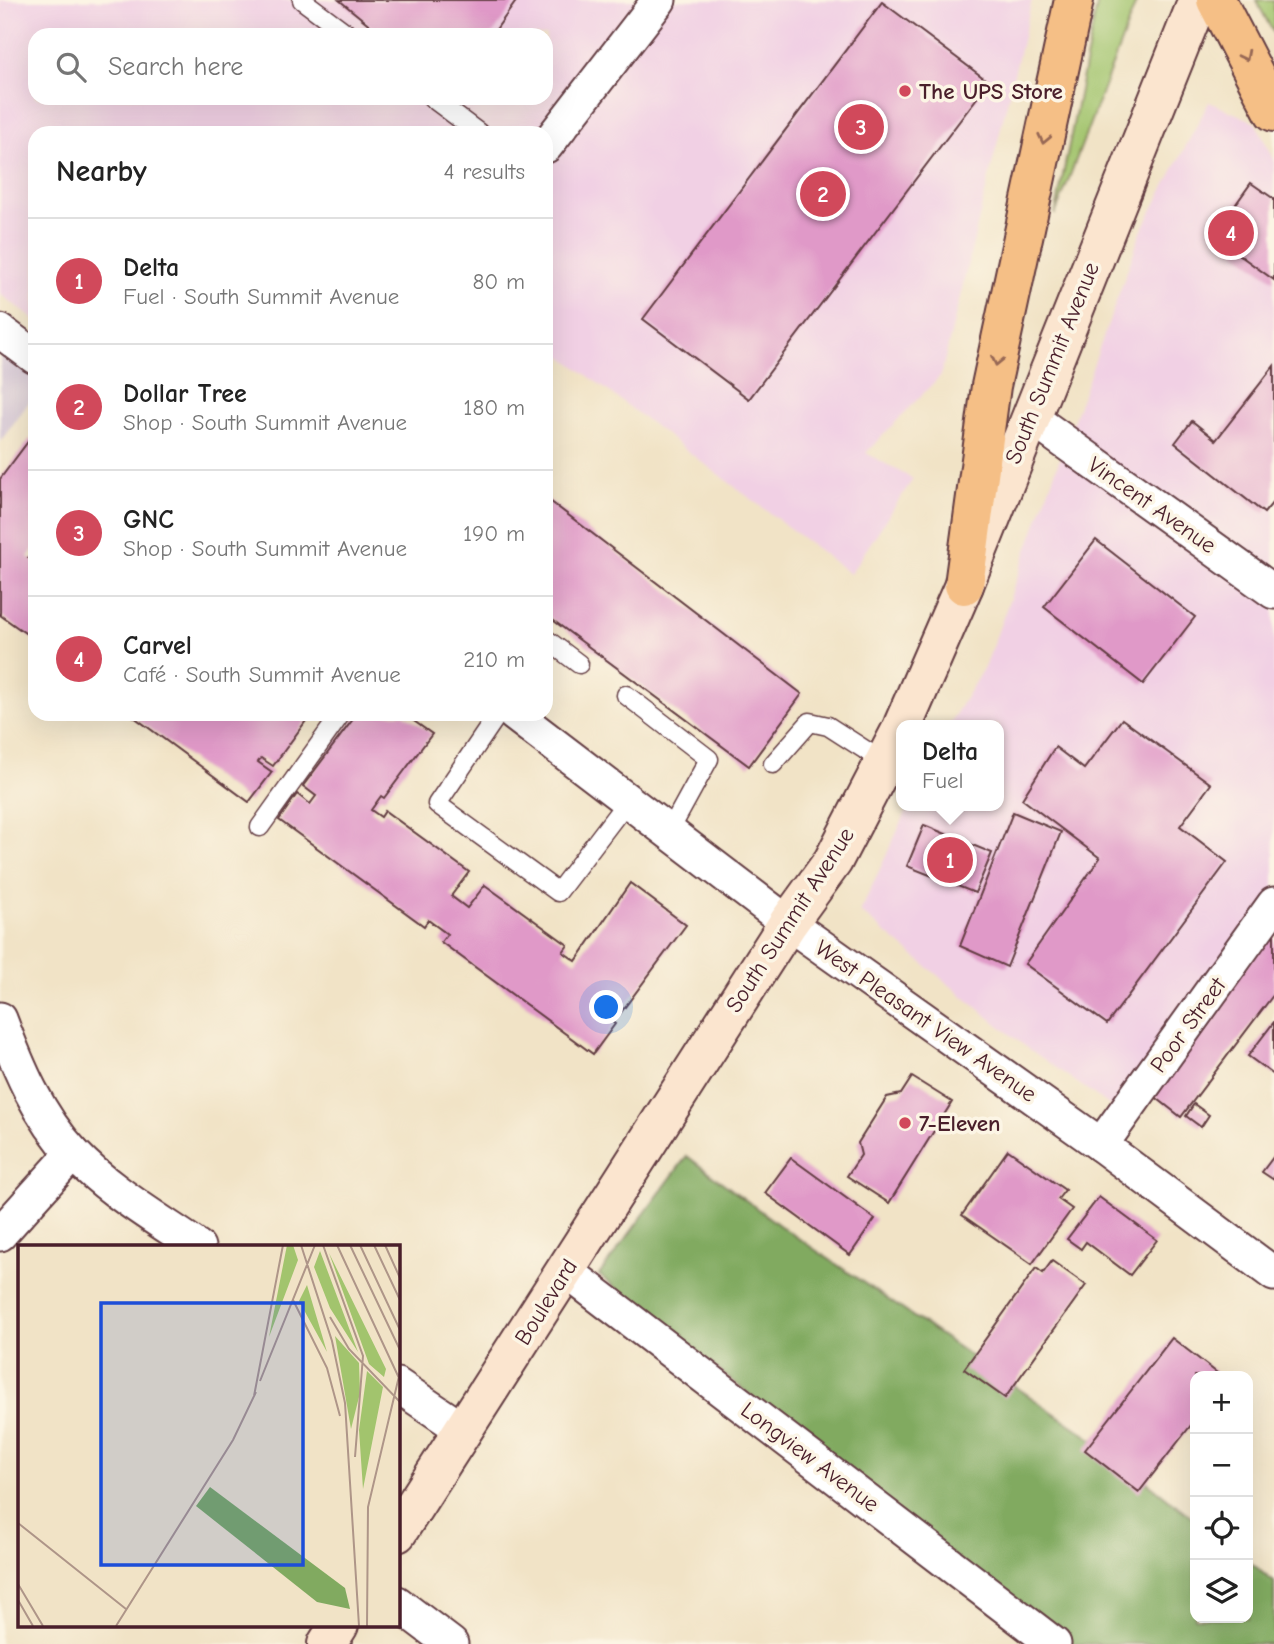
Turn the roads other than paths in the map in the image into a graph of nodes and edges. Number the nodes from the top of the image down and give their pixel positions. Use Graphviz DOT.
graph roads {
  1 [pos="302,0"];
  2 [pos="659,0"];
  3 [pos="1074,0"];
  4 [pos="1198,0"];
  5 [pos="1216,0"];
  6 [pos="340,28"];
  7 [pos="441,105"];
  8 [pos="1274,112"];
  9 [pos="470,126"];
  10 [pos="553,137"];
  11 [pos="0,331"];
  12 [pos="28,352"];
  13 [pos="1030,417"];
  14 [pos="964,585"];
  15 [pos="1274,592"];
  16 [pos="553,644"];
  17 [pos="579,664"];
  18 [pos="626,695"];
  19 [pos="904,720"];
  20 [pos="336,721"];
  21 [pos="493,721"];
  22 [pos="523,721"];
  23 [pos="896,739"];
  24 [pos="773,764"];
  25 [pos="628,800"];
  26 [pos="260,827"];
  27 [pos="669,832"];
  28 [pos="1274,904"];
  29 [pos="788,923"];
  30 [pos="0,1019"];
  31 [pos="693,1070"];
  32 [pos="1101,1145"];
  33 [pos="73,1153"];
  34 [pos="0,1234"];
  35 [pos="195,1245"];
  36 [pos="566,1271"];
  37 [pos="1274,1274"];
  38 [pos="399,1386"];
  39 [pos="465,1431"];
  40 [pos="399,1530"];
  41 [pos="399,1605"];
  42 [pos="338,1626"];
  43 [pos="327,1644"];
  44 [pos="451,1644"];
  45 [pos="1054,1644"];
  1 -- 6 [label="lane"];
  2 -- 10 [label="street"];
  3 -- 14 [label="highway, one-way"];
  4 -- 13 [label="street, South Summit Avenue"];
  5 -- 8 [label="highway, one-way"];
  7 -- 9 [label="lane"];
  11 -- 12 [label="street"];
  13 -- 14 [label="street, South Summit Avenue"];
  13 -- 15 [label="street, Vincent Avenue"];
  14 -- 19 [label="street, South Summit Avenue"];
  16 -- 17 [label="lane"];
  18 -- 27 [label="lane"];
  20 -- 26 [label="lane"];
  21 -- 25 [label="lane"];
  22 -- 25 [label="street, West Pleasant View Avenue"];
  23 -- 24 [label="lane"];
  23 -- 29 [label="street, South Summit Avenue"];
  25 -- 27 [label="street, West Pleasant View Avenue"];
  27 -- 29 [label="street, West Pleasant View Avenue"];
  28 -- 32 [label="street, Poor Street"];
  29 -- 31 [label="street, South Summit Avenue"];
  29 -- 32 [label="street, West Pleasant View Avenue"];
  30 -- 33 [label="street"];
  31 -- 36 [label="street, Boulevard"];
  32 -- 37 [label="street, West Pleasant View Avenue"];
  33 -- 34 [label="street"];
  33 -- 35 [label="street"];
  36 -- 39 [label="street, Boulevard"];
  36 -- 45 [label="street, Longview Avenue"];
  38 -- 39 [label="street"];
  39 -- 40 [label="street, Boulevard"];
  41 -- 44 [label="street"];
  42 -- 43 [label="street"];
}
